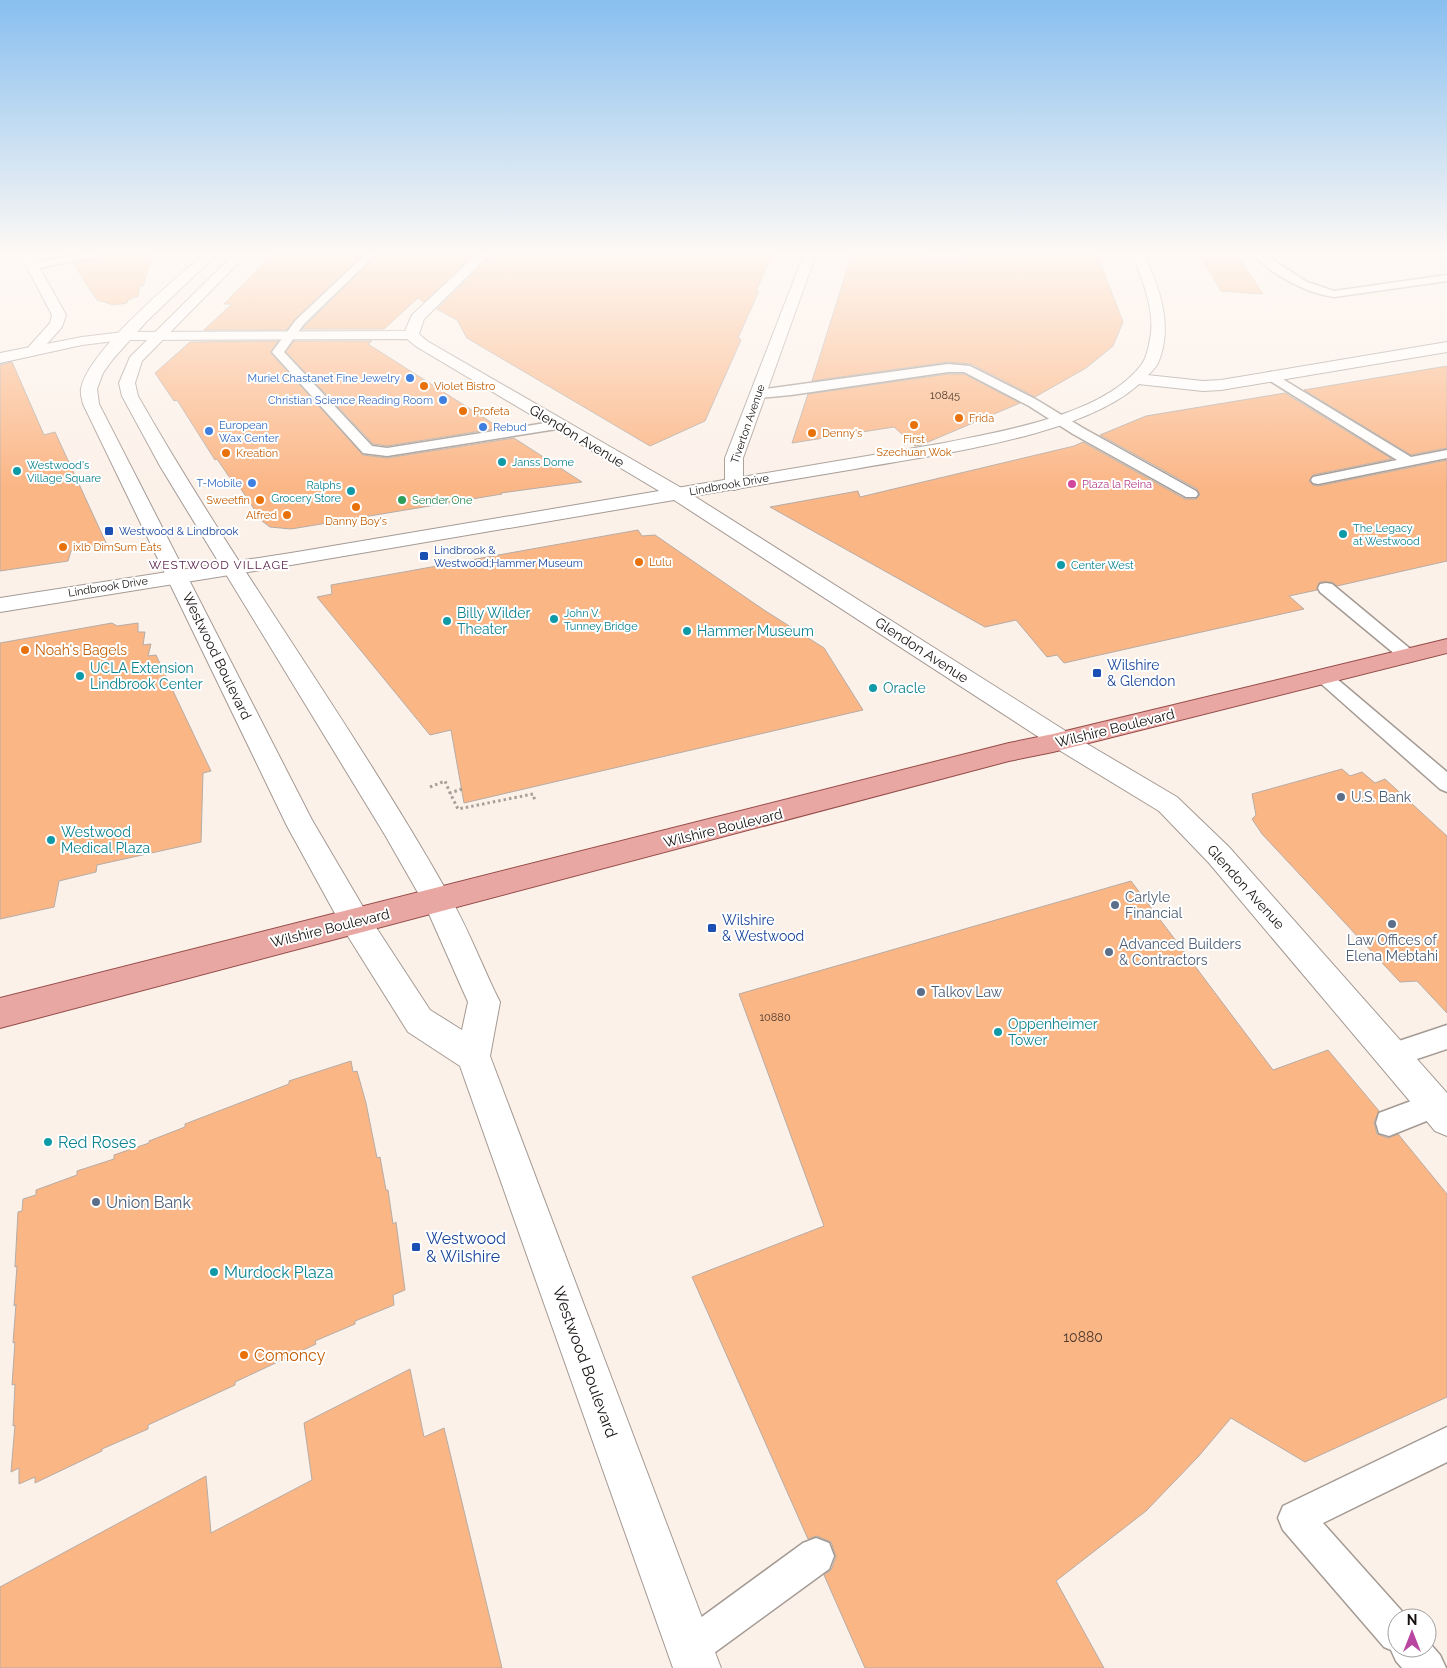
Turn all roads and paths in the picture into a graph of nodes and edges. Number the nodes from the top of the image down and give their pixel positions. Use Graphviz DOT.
graph roads {
  1 [pos="50,332"];
  2 [pos="128,332"];
  3 [pos="161,332"];
  4 [pos="292,332"];
  5 [pos="412,332"];
  6 [pos="781,332"];
  7 [pos="1157,332"];
  8 [pos="158,335"];
  9 [pos="411,335"];
  10 [pos="124,336"];
  11 [pos="289,336"];
  12 [pos="1447,347"];
  13 [pos="33,351"];
  14 [pos="0,358"];
  15 [pos="1271,376"];
  16 [pos="1138,379"];
  17 [pos="758,394"];
  18 [pos="1061,420"];
  19 [pos="558,425"];
  20 [pos="1447,454"];
  21 [pos="1409,462"];
  22 [pos="1318,480"];
  23 [pos="734,484"];
  24 [pos="678,494"];
  25 [pos="1191,494"];
  26 [pos="231,567"];
  27 [pos="178,576"];
  28 [pos="1326,588"];
  29 [pos="0,605"];
  30 [pos="1447,646"];
  31 [pos="1408,656"];
  32 [pos="1324,677"];
  33 [pos="1064,741"];
  34 [pos="1447,784"];
  35 [pos="430,787"];
  36 [pos="462,789"];
  37 [pos="450,793"];
  38 [pos="535,800"];
  39 [pos="437,900"];
  40 [pos="356,921"];
  41 [pos="0,1013"];
  42 [pos="1447,1037"];
  43 [pos="1393,1055"];
  44 [pos="473,1056"];
  45 [pos="1441,1112"];
  46 [pos="1389,1123"];
  47 [pos="1447,1444"];
  48 [pos="816,1556"];
  49 [pos="1387,1623"];
  50 [pos="693,1658"];
  51 [pos="1418,1658"];
  52 [pos="1427,1668"];
  1 -- 13 [label="street"];
  2 -- 10 [label="street, Westwood Boulevard"];
  3 -- 8 [label="street"];
  4 -- 11 [label="lane"];
  5 -- 9 [label="street"];
  6 -- 17 [label="street, Tiverton Avenue"];
  7 -- 16 [label="street, Lindbrook Drive"];
  8 -- 10 [label="street"];
  8 -- 11 [label="street"];
  8 -- 26 [label="street"];
  9 -- 11 [label="street"];
  9 -- 19 [label="street, Glendon Avenue"];
  10 -- 13 [label="street"];
  10 -- 27 [label="street, Westwood Boulevard"];
  11 -- 19 [label="lane"];
  12 -- 15 [label="street"];
  13 -- 14 [label="street"];
  15 -- 16 [label="street"];
  15 -- 21 [label="lane"];
  16 -- 18 [label="street, Lindbrook Drive"];
  17 -- 18 [label="lane"];
  17 -- 23 [label="street, Tiverton Avenue"];
  18 -- 23 [label="street, Lindbrook Drive"];
  18 -- 25 [label="lane"];
  19 -- 24 [label="street, Glendon Avenue"];
  20 -- 21 [label="lane"];
  21 -- 22 [label="lane"];
  23 -- 24 [label="street, Lindbrook Drive"];
  24 -- 26 [label="street, Lindbrook Drive"];
  24 -- 33 [label="street, Glendon Avenue"];
  26 -- 27 [label="street, Lindbrook Drive"];
  26 -- 39 [label="street"];
  27 -- 29 [label="street, Lindbrook Drive"];
  27 -- 40 [label="street, Westwood Boulevard"];
  28 -- 31 [label="lane"];
  30 -- 31 [label="main road, Wilshire Boulevard"];
  31 -- 32 [label="main road, Wilshire Boulevard"];
  32 -- 33 [label="main road, Wilshire Boulevard"];
  32 -- 34 [label="lane"];
  33 -- 39 [label="main road, Wilshire Boulevard"];
  33 -- 43 [label="street, Glendon Avenue"];
  35 -- 37 [label="path"];
  36 -- 37 [label="path"];
  37 -- 38 [label="path"];
  39 -- 40 [label="main road, Wilshire Boulevard"];
  39 -- 44 [label="street"];
  40 -- 41 [label="main road, Wilshire Boulevard"];
  40 -- 44 [label="street, Westwood Boulevard"];
  42 -- 43 [label="lane"];
  43 -- 45 [label="street, Glendon Avenue"];
  44 -- 50 [label="street, Westwood Boulevard"];
  45 -- 46 [label="lane"];
  47 -- 49 [label="lane"];
  48 -- 50 [label="lane"];
  51 -- 52 [label="lane"];
}
